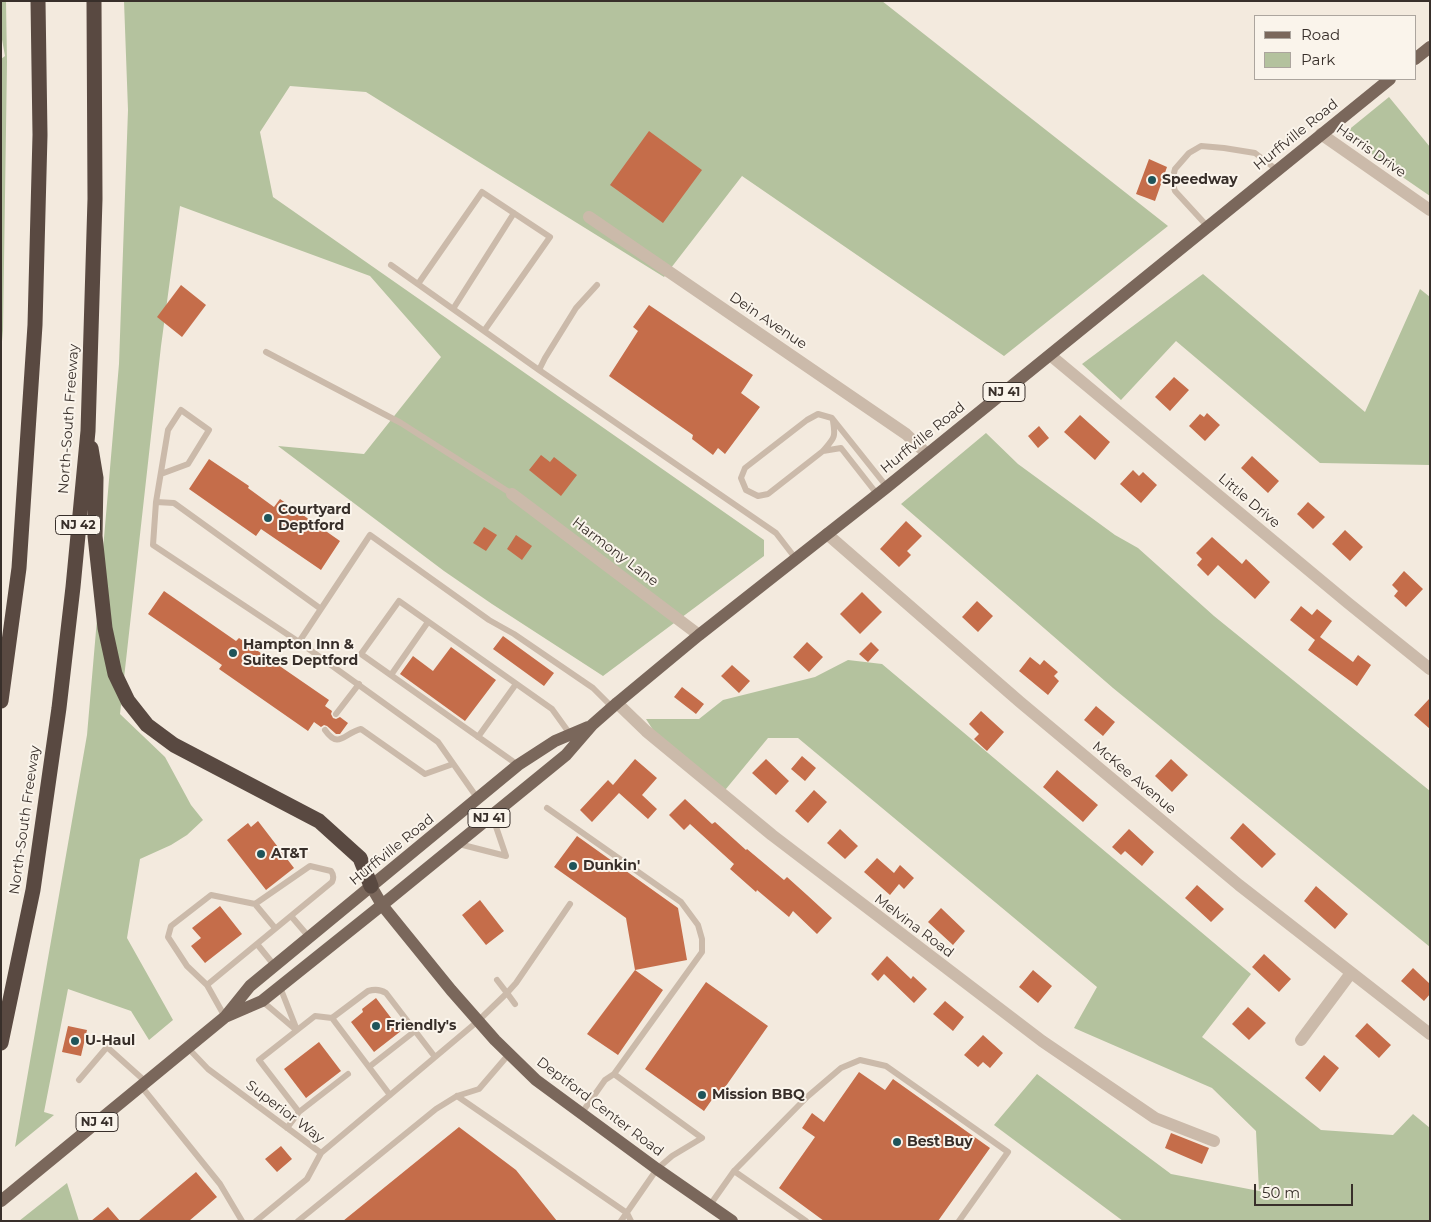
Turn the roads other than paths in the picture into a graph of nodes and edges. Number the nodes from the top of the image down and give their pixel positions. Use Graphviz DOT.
graph roads {
  1 [pos="38,1"];
  2 [pos="94,1"];
  3 [pos="1430,47"];
  4 [pos="1416,58"];
  5 [pos="1389,80"];
  6 [pos="1321,134"];
  7 [pos="1277,170"];
  8 [pos="1430,210"];
  9 [pos="514,213"];
  10 [pos="589,217"];
  11 [pos="1208,227"];
  12 [pos="391,265"];
  13 [pos="418,284"];
  14 [pos="597,285"];
  15 [pos="452,309"];
  16 [pos="484,331"];
  17 [pos="266,352"];
  18 [pos="1050,355"];
  19 [pos="539,370"];
  20 [pos="832,418"];
  21 [pos="88,431"];
  22 [pos="823,451"];
  23 [pos="927,454"];
  24 [pos="161,474"];
  25 [pos="882,490"];
  26 [pos="512,494"];
  27 [pos="156,502"];
  28 [pos="827,534"];
  29 [pos="796,559"];
  30 [pos="321,609"];
  31 [pos="428,622"];
  32 [pos="699,635"];
  33 [pos="299,642"];
  34 [pos="1430,669"];
  35 [pos="391,675"];
  36 [pos="359,684"];
  37 [pos="516,684"];
  38 [pos="1,701"];
  39 [pos="614,705"];
  40 [pos="336,714"];
  41 [pos="592,725"];
  42 [pos="325,730"];
  43 [pos="570,734"];
  44 [pos="478,737"];
  45 [pos="453,764"];
  46 [pos="518,765"];
  47 [pos="478,799"];
  48 [pos="547,808"];
  49 [pos="492,816"];
  50 [pos="458,843"];
  51 [pos="371,886"];
  52 [pos="255,904"];
  53 [pos="570,904"];
  54 [pos="382,905"];
  55 [pos="291,916"];
  56 [pos="275,928"];
  57 [pos="309,937"];
  58 [pos="257,944"];
  59 [pos="274,966"];
  60 [pos="1350,973"];
  61 [pos="497,980"];
  62 [pos="208,985"];
  63 [pos="280,987"];
  64 [pos="507,993"];
  65 [pos="262,1002"];
  66 [pos="515,1004"];
  67 [pos="225,1017"];
  68 [pos="332,1018"];
  69 [pos="478,1021"];
  70 [pos="296,1030"];
  71 [pos="415,1031"];
  72 [pos="1430,1034"];
  73 [pos="1301,1040"];
  74 [pos="1,1043"];
  75 [pos="188,1048"];
  76 [pos="509,1054"];
  77 [pos="435,1057"];
  78 [pos="369,1067"];
  79 [pos="348,1074"];
  80 [pos="614,1074"];
  81 [pos="79,1080"];
  82 [pos="143,1084"];
  83 [pos="390,1095"];
  84 [pos="457,1096"];
  85 [pos="299,1112"];
  86 [pos="580,1114"];
  87 [pos="287,1128"];
  88 [pos="1214,1141"];
  89 [pos="321,1153"];
  90 [pos="657,1169"];
  91 [pos="734,1171"];
  92 [pos="4,1199"];
  93 [pos="710,1205"];
  94 [pos="627,1214"];
  95 [pos="242,1221"];
  96 [pos="256,1221"];
  97 [pos="298,1221"];
  98 [pos="621,1221"];
  99 [pos="631,1221"];
  100 [pos="732,1221"];
  101 [pos="806,1221"];
  102 [pos="959,1221"];
  1 -- 38 [label="highway"];
  2 -- 21 [label="highway, North-South Freeway / NJ 42"];
  3 -- 4 [label="main road"];
  5 -- 6 [label="main road, Hurffville Road / NJ 41"];
  6 -- 7 [label="main road, Hurffville Road / NJ 41"];
  6 -- 8 [label="street, Harris Drive"];
  7 -- 11 [label="main road, Hurffville Road / NJ 41"];
  7 -- 11 [label="lane"];
  9 -- 13 [label="lane"];
  9 -- 15 [label="lane"];
  9 -- 16 [label="lane"];
  10 -- 23 [label="street, Dein Avenue"];
  11 -- 18 [label="main road, Hurffville Road / NJ 41"];
  12 -- 13 [label="lane"];
  13 -- 15 [label="lane"];
  14 -- 19 [label="lane"];
  15 -- 16 [label="lane"];
  16 -- 19 [label="lane"];
  17 -- 26 [label="lane"];
  18 -- 23 [label="main road, Hurffville Road / NJ 41"];
  18 -- 34 [label="street, Little Drive"];
  19 -- 29 [label="lane"];
  20 -- 22 [label="lane"];
  20 -- 22 [label="lane"];
  20 -- 25 [label="lane"];
  21 -- 51 [label="highway"];
  21 -- 74 [label="highway, North-South Freeway / NJ 42"];
  22 -- 25 [label="lane"];
  23 -- 25 [label="main road, Hurffville Road / NJ 41"];
  24 -- 24 [label="lane"];
  24 -- 27 [label="lane"];
  25 -- 28 [label="main road, Hurffville Road / NJ 41"];
  26 -- 32 [label="street, Harmony Lane"];
  27 -- 30 [label="lane"];
  27 -- 33 [label="lane"];
  28 -- 29 [label="main road, Hurffville Road / NJ 41"];
  28 -- 60 [label="street, McKee Avenue"];
  29 -- 32 [label="main road, Hurffville Road / NJ 41"];
  30 -- 33 [label="lane"];
  30 -- 39 [label="lane"];
  31 -- 35 [label="lane"];
  31 -- 35 [label="lane"];
  31 -- 37 [label="lane"];
  32 -- 39 [label="main road, Hurffville Road / NJ 41"];
  33 -- 36 [label="lane"];
  35 -- 44 [label="lane"];
  36 -- 40 [label="lane"];
  36 -- 45 [label="lane"];
  37 -- 43 [label="lane"];
  37 -- 44 [label="lane"];
  39 -- 41 [label="main road, Hurffville Road / NJ 41"];
  39 -- 88 [label="street, Melvina Road"];
  41 -- 43 [label="main road, Hurffville Road / NJ 41"];
  41 -- 49 [label="main road, Hurffville Road / NJ 41"];
  42 -- 45 [label="lane"];
  43 -- 46 [label="main road, Hurffville Road / NJ 41"];
  44 -- 46 [label="lane"];
  45 -- 47 [label="lane"];
  46 -- 47 [label="main road, Hurffville Road / NJ 41"];
  47 -- 51 [label="main road, Hurffville Road / NJ 41"];
  48 -- 80 [label="lane"];
  49 -- 50 [label="main road, Hurffville Road / NJ 41"];
  49 -- 50 [label="lane"];
  50 -- 54 [label="main road, Hurffville Road / NJ 41"];
  51 -- 54 [label="main road, Deptford Center Road"];
  51 -- 57 [label="main road, Hurffville Road / NJ 41"];
  52 -- 55 [label="lane"];
  52 -- 56 [label="lane"];
  52 -- 62 [label="lane"];
  53 -- 64 [label="lane"];
  54 -- 63 [label="main road, Hurffville Road / NJ 41"];
  54 -- 69 [label="main road, Deptford Center Road"];
  55 -- 56 [label="lane"];
  55 -- 57 [label="lane"];
  56 -- 58 [label="lane"];
  57 -- 59 [label="main road, Hurffville Road / NJ 41"];
  58 -- 59 [label="lane"];
  58 -- 62 [label="lane"];
  59 -- 67 [label="main road, Hurffville Road / NJ 41"];
  60 -- 72 [label="street, McKee Avenue"];
  60 -- 73 [label="street"];
  61 -- 64 [label="lane"];
  62 -- 67 [label="lane"];
  63 -- 65 [label="main road, Hurffville Road / NJ 41"];
  63 -- 70 [label="lane"];
  64 -- 66 [label="lane"];
  64 -- 69 [label="lane"];
  65 -- 67 [label="main road, Hurffville Road / NJ 41"];
  65 -- 70 [label="lane"];
  67 -- 75 [label="main road, Hurffville Road / NJ 41"];
  68 -- 70 [label="lane"];
  68 -- 71 [label="lane"];
  68 -- 78 [label="lane"];
  69 -- 76 [label="main road, Deptford Center Road"];
  69 -- 77 [label="lane"];
  70 -- 85 [label="lane"];
  71 -- 77 [label="lane"];
  71 -- 78 [label="lane"];
  75 -- 82 [label="main road, Hurffville Road / NJ 41"];
  75 -- 87 [label="lane, Superior Way"];
  76 -- 84 [label="lane"];
  76 -- 86 [label="main road, Deptford Center Road"];
  77 -- 83 [label="lane"];
  78 -- 83 [label="lane"];
  79 -- 85 [label="lane"];
  80 -- 86 [label="lane"];
  80 -- 90 [label="lane"];
  81 -- 82 [label="lane"];
  82 -- 92 [label="main road, Hurffville Road / NJ 41"];
  82 -- 95 [label="lane"];
  83 -- 89 [label="lane"];
  84 -- 94 [label="lane"];
  84 -- 97 [label="lane"];
  85 -- 87 [label="lane"];
  86 -- 90 [label="main road, Deptford Center Road"];
  87 -- 89 [label="lane, Superior Way"];
  89 -- 96 [label="lane, Superior Way"];
  90 -- 93 [label="main road, Deptford Center Road"];
  90 -- 94 [label="lane"];
  91 -- 93 [label="lane"];
  91 -- 101 [label="lane"];
  91 -- 102 [label="lane"];
  93 -- 100 [label="main road, Deptford Center Road"];
  94 -- 98 [label="lane"];
  94 -- 99 [label="lane"];
}
